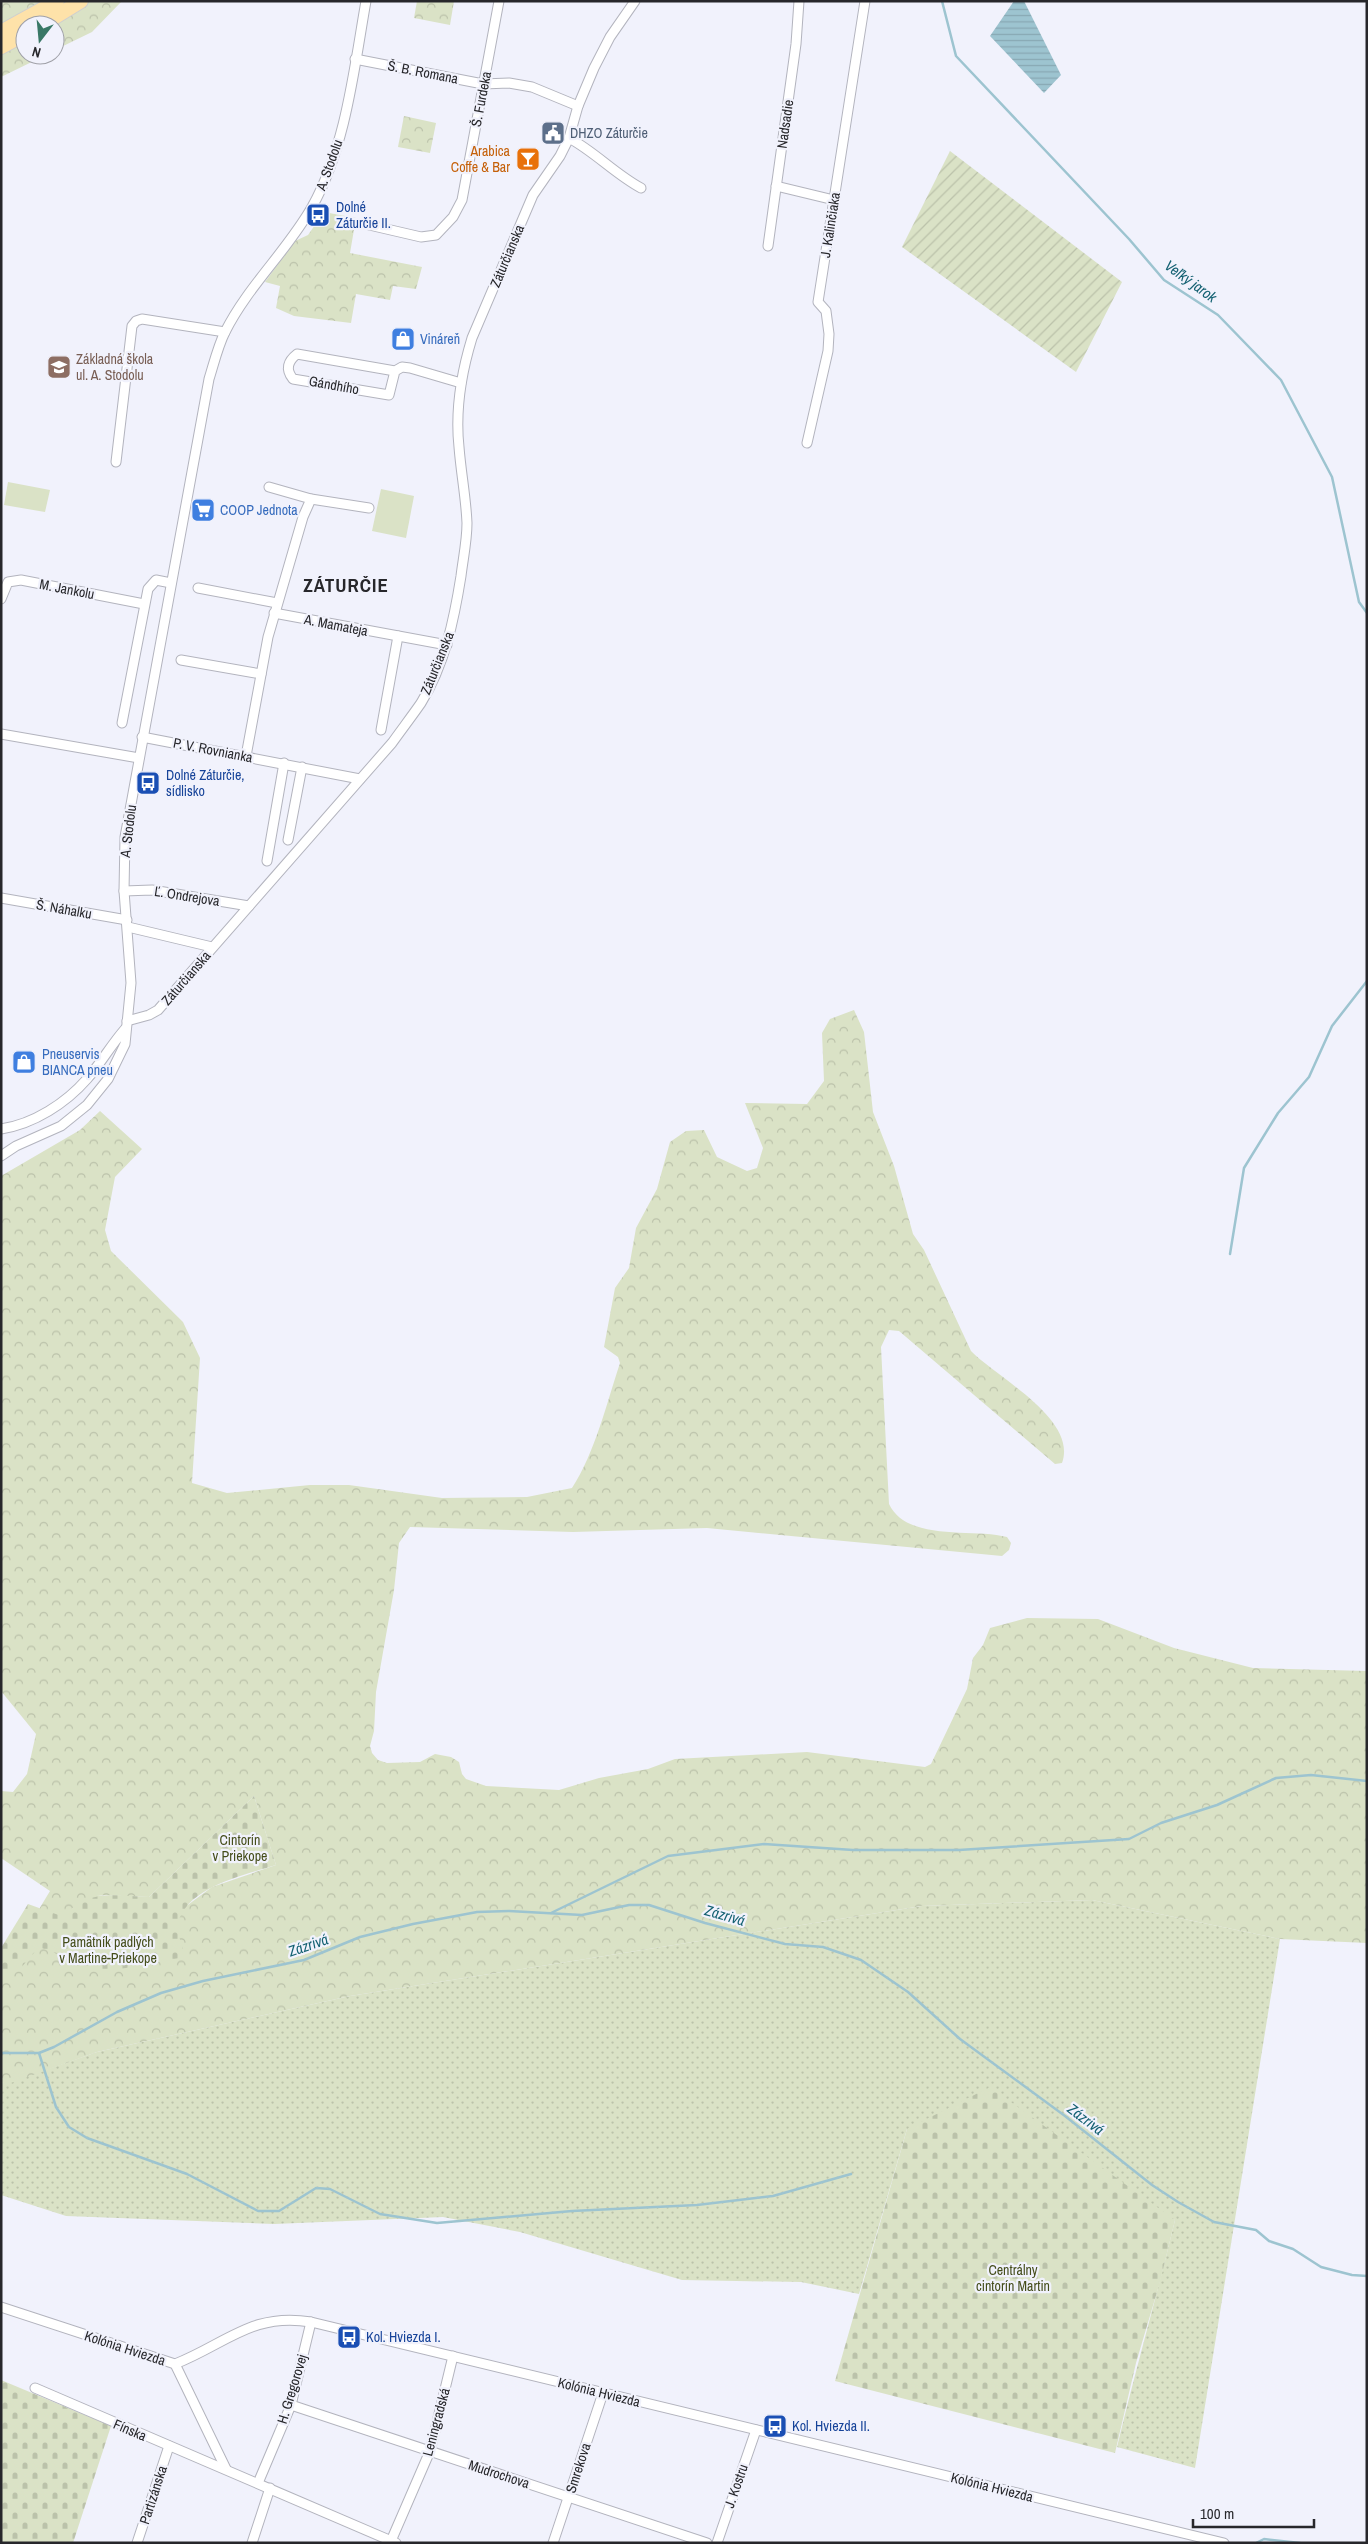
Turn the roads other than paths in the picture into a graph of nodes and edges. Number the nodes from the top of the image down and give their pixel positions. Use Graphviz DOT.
graph roads {
  1 [pos="57,1"];
  2 [pos="80,1"];
  3 [pos="366,1"];
  4 [pos="499,1"];
  5 [pos="635,1"];
  6 [pos="799,1"];
  7 [pos="865,1"];
  8 [pos="58,15"];
  9 [pos="1,32"];
  10 [pos="15,39"];
  11 [pos="1,47"];
  12 [pos="355,59"];
  13 [pos="483,84"];
  14 [pos="578,106"];
  15 [pos="569,138"];
  16 [pos="776,186"];
  17 [pos="641,188"];
  18 [pos="834,200"];
  19 [pos="365,224"];
  20 [pos="768,246"];
  21 [pos="225,332"];
  22 [pos="395,371"];
  23 [pos="460,383"];
  24 [pos="807,443"];
  25 [pos="116,462"];
  26 [pos="269,488"];
  27 [pos="311,498"];
  28 [pos="369,508"];
  29 [pos="171,583"];
  30 [pos="198,588"];
  31 [pos="1,599"];
  32 [pos="277,603"];
  33 [pos="144,604"];
  34 [pos="274,613"];
  35 [pos="398,636"];
  36 [pos="447,645"];
  37 [pos="181,660"];
  38 [pos="261,674"];
  39 [pos="122,723"];
  40 [pos="381,730"];
  41 [pos="1,734"];
  42 [pos="142,737"];
  43 [pos="246,756"];
  44 [pos="139,758"];
  45 [pos="284,763"];
  46 [pos="302,766"];
  47 [pos="360,779"];
  48 [pos="288,840"];
  49 [pos="266,861"];
  50 [pos="124,891"];
  51 [pos="1,898"];
  52 [pos="249,906"];
  53 [pos="127,924"];
  54 [pos="212,947"];
  55 [pos="126,1025"];
  56 [pos="1,1129"];
  57 [pos="16,1146"];
  58 [pos="1,1150"];
  59 [pos="1,1156"];
  60 [pos="1,2307"];
  61 [pos="311,2322"];
  62 [pos="453,2356"];
  63 [pos="175,2364"];
  64 [pos="34,2388"];
  65 [pos="602,2393"];
  66 [pos="291,2405"];
  67 [pos="756,2430"];
  68 [pos="169,2446"];
  69 [pos="430,2451"];
  70 [pos="226,2469"];
  71 [pos="258,2482"];
  72 [pos="270,2488"];
  73 [pos="569,2497"];
  74 [pos="1202,2540"];
  75 [pos="389,2541"];
  76 [pos="137,2543"];
  77 [pos="252,2543"];
  78 [pos="553,2543"];
  79 [pos="706,2543"];
  80 [pos="717,2543"];
  81 [pos="1224,2543"];
  1 -- 9 [label="main road"];
  2 -- 8 [label="main road"];
  3 -- 12 [label="street, A. Stodolu"];
  4 -- 13 [label="street, Š. Furdeka"];
  5 -- 14 [label="street, Záturčianska"];
  6 -- 16 [label="street, Nadsadie"];
  7 -- 18 [label="street, J. Kalinčiaka"];
  10 -- 11 [label="main road"];
  12 -- 13 [label="street, Š. B. Romana"];
  12 -- 21 [label="street, A. Stodolu"];
  13 -- 14 [label="street, Š. B. Romana"];
  13 -- 19 [label="street, Š. Furdeka"];
  14 -- 15 [label="street, Záturčianska"];
  15 -- 17 [label="street"];
  15 -- 23 [label="street, Záturčianska"];
  16 -- 18 [label="street"];
  16 -- 20 [label="street, Nadsadie"];
  18 -- 24 [label="street, J. Kalinčiaka"];
  21 -- 25 [label="street"];
  21 -- 29 [label="street, A. Stodolu"];
  22 -- 22 [label="street, Gándhího"];
  22 -- 23 [label="street, Gándhího"];
  23 -- 36 [label="street, Záturčianska"];
  26 -- 27 [label="street"];
  27 -- 28 [label="street"];
  27 -- 32 [label="street"];
  29 -- 33 [label="street"];
  29 -- 42 [label="street, A. Stodolu"];
  30 -- 32 [label="street"];
  31 -- 33 [label="street, M. Jankolu"];
  32 -- 34 [label="street"];
  33 -- 39 [label="street"];
  34 -- 35 [label="street, A. Mamateja"];
  34 -- 38 [label="street"];
  35 -- 36 [label="street, A. Mamateja"];
  35 -- 40 [label="street"];
  36 -- 47 [label="street, Záturčianska"];
  37 -- 38 [label="street"];
  38 -- 43 [label="street"];
  41 -- 44 [label="street"];
  42 -- 43 [label="street, P. V. Rovnianka"];
  42 -- 44 [label="street, A. Stodolu"];
  43 -- 45 [label="street, P. V. Rovnianka"];
  44 -- 50 [label="street, A. Stodolu"];
  45 -- 46 [label="street, P. V. Rovnianka"];
  45 -- 49 [label="street"];
  46 -- 47 [label="street, P. V. Rovnianka"];
  46 -- 48 [label="street"];
  47 -- 52 [label="street, Záturčianska"];
  50 -- 52 [label="street, Ľ. Ondrejova"];
  50 -- 53 [label="street, A. Stodolu"];
  51 -- 53 [label="street, Š. Náhalku"];
  52 -- 54 [label="street, Záturčianska"];
  53 -- 54 [label="street, Š. Náhalku"];
  53 -- 55 [label="street, A. Stodolu"];
  54 -- 55 [label="street, Záturčianska"];
  55 -- 56 [label="street"];
  55 -- 57 [label="street"];
  57 -- 58 [label="street"];
  57 -- 59 [label="street"];
  60 -- 63 [label="street, Kolónia Hviezda"];
  61 -- 62 [label="street, Kolónia Hviezda"];
  61 -- 63 [label="street, Kolónia Hviezda"];
  61 -- 66 [label="street, H. Gregorovej"];
  62 -- 65 [label="street, Kolónia Hviezda"];
  62 -- 69 [label="street, Leningradská"];
  63 -- 70 [label="street"];
  64 -- 68 [label="street, Fínska"];
  65 -- 67 [label="street, Kolónia Hviezda"];
  65 -- 73 [label="street, Smrekova"];
  66 -- 69 [label="street, Mudrochova"];
  66 -- 71 [label="street, H. Gregorovej"];
  67 -- 74 [label="street, Kolónia Hviezda"];
  67 -- 80 [label="street, J. Kostru"];
  68 -- 70 [label="street, Fínska"];
  68 -- 76 [label="street, Partizánska"];
  69 -- 73 [label="street, Mudrochova"];
  69 -- 75 [label="street, Leningradská"];
  70 -- 71 [label="street, Fínska"];
  71 -- 72 [label="street, Fínska"];
  72 -- 75 [label="street, Fínska"];
  72 -- 77 [label="street"];
  73 -- 78 [label="street, Smrekova"];
  73 -- 79 [label="street, Mudrochova"];
  74 -- 81 [label="street, Kolónia Hviezda"];
}
